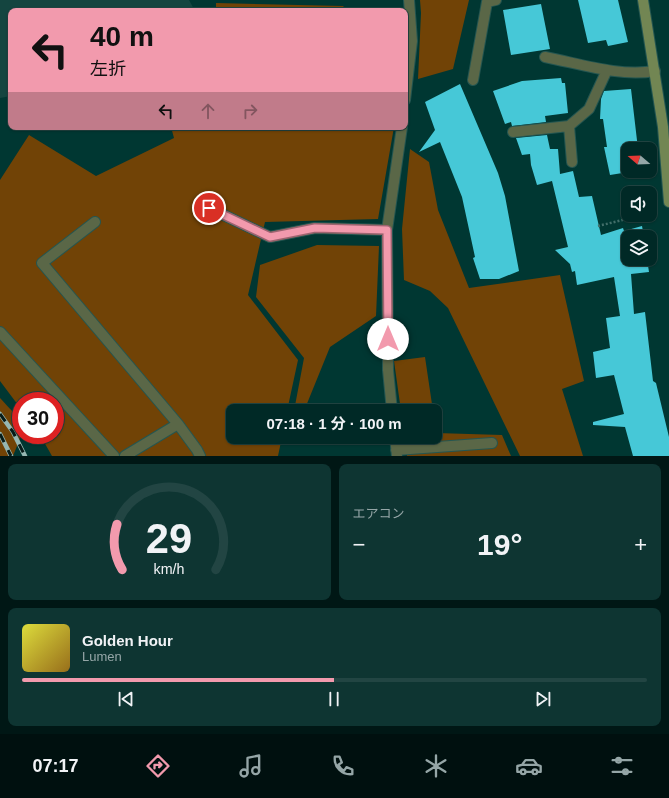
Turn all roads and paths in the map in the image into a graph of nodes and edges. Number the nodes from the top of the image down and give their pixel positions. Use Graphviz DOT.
graph roads {
  1 [pos="408,0"];
  2 [pos="496,0"];
  3 [pos="643,0"];
  4 [pos="545,57"];
  5 [pos="607,70"];
  6 [pos="655,71"];
  7 [pos="408,75"];
  8 [pos="473,80"];
  9 [pos="569,126"];
  10 [pos="402,130"];
  11 [pos="513,132"];
  12 [pos="572,162"];
  13 [pos="669,202"];
  14 [pos="209,208"];
  15 [pos="621,220"];
  16 [pos="95,222"];
  17 [pos="598,226"];
  18 [pos="387,230"];
  19 [pos="0,332"];
  20 [pos="391,404"];
  21 [pos="178,424"];
  22 [pos="492,443"];
  23 [pos="396,453"];
  24 [pos="114,456"];
  25 [pos="125,456"];
  26 [pos="200,456"];
  1 -- 7 [label="street"];
  2 -- 8 [label="street"];
  3 -- 6 [label="main road"];
  4 -- 5 [label="street"];
  5 -- 6 [label="street"];
  5 -- 9 [label="street"];
  6 -- 13 [label="main road"];
  9 -- 11 [label="street"];
  9 -- 12 [label="street"];
  10 -- 18 [label="street"];
  14 -- 18 [label="street"];
  15 -- 17 [label="path"];
  16 -- 21 [label="street"];
  18 -- 20 [label="street"];
  19 -- 24 [label="street"];
  21 -- 25 [label="street"];
  21 -- 26 [label="street"];
  22 -- 23 [label="street"];
}
